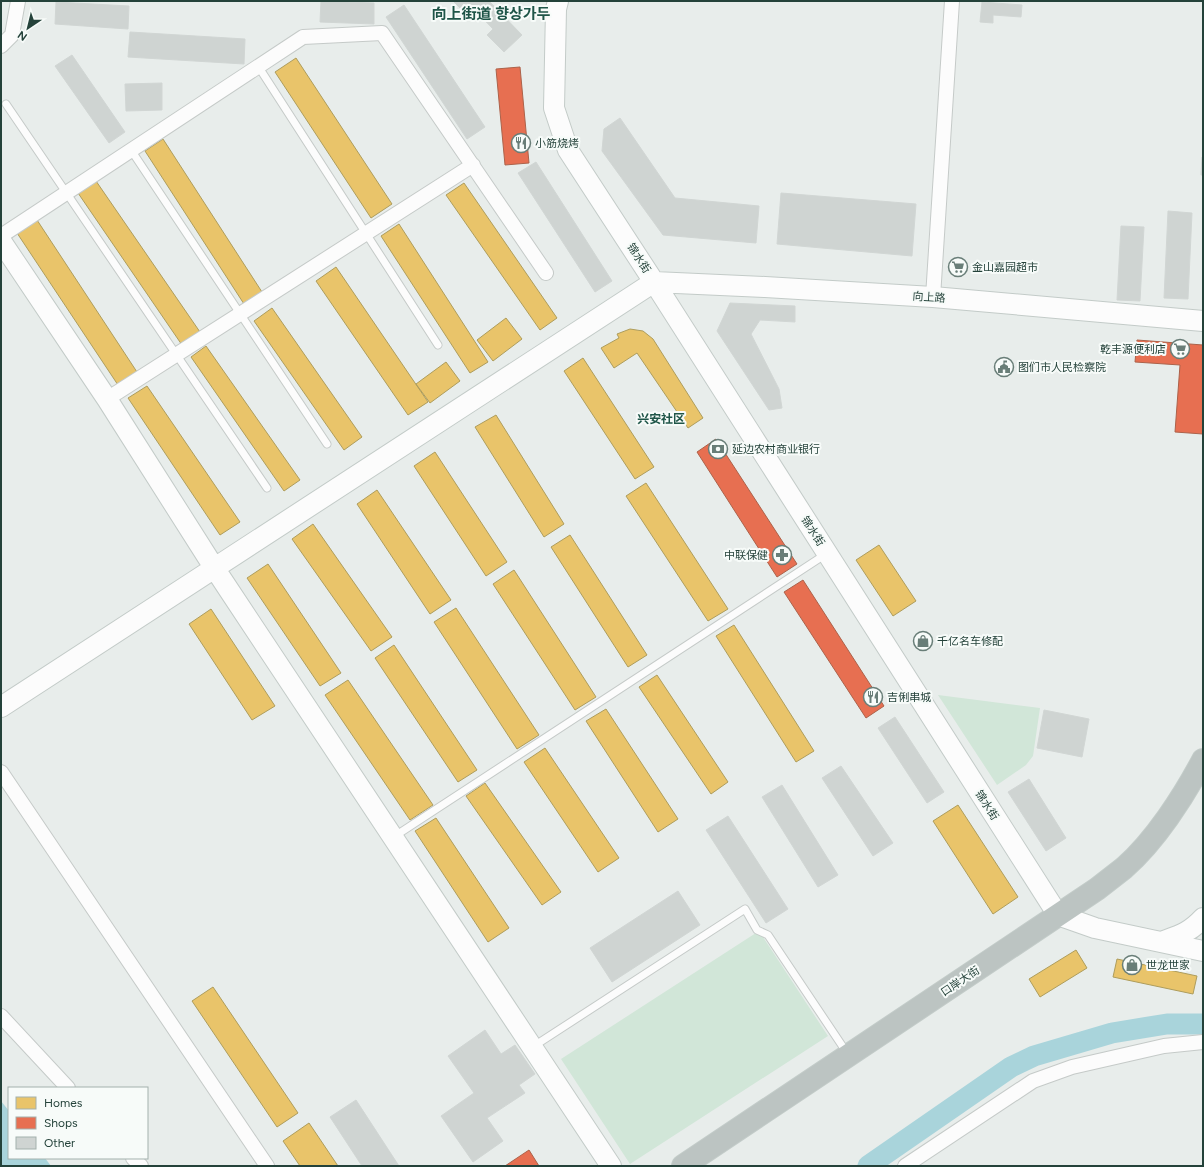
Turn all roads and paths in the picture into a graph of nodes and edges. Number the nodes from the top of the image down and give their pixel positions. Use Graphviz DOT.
graph roads {
  1 [pos="18,1"];
  2 [pos="558,1"];
  3 [pos="952,1"];
  4 [pos="1,46"];
  5 [pos="258,66"];
  6 [pos="6,104"];
  7 [pos="131,150"];
  8 [pos="473,165"];
  9 [pos="66,192"];
  10 [pos="366,234"];
  11 [pos="1,236"];
  12 [pos="1,241"];
  13 [pos="546,273"];
  14 [pos="654,282"];
  15 [pos="933,297"];
  16 [pos="240,314"];
  17 [pos="1203,321"];
  18 [pos="438,345"];
  19 [pos="177,355"];
  20 [pos="107,399"];
  21 [pos="327,444"];
  22 [pos="267,488"];
  23 [pos="827,554"];
  24 [pos="215,569"];
  25 [pos="1,708"];
  26 [pos="1203,760"];
  27 [pos="1,772"];
  28 [pos="393,837"];
  29 [pos="1058,915"];
  30 [pos="1203,918"];
  31 [pos="1161,942"];
  32 [pos="1203,951"];
  33 [pos="1,1016"];
  34 [pos="1203,1042"];
  35 [pos="532,1047"];
  36 [pos="849,1055"];
  37 [pos="67,1087"];
  38 [pos="267,1166"];
  39 [pos="611,1166"];
  40 [pos="682,1166"];
  41 [pos="905,1166"];
  1 -- 4 [label="street"];
  2 -- 14 [label="street, 锦水街"];
  3 -- 15 [label="street"];
  5 -- 7 [label="street"];
  5 -- 8 [label="street"];
  5 -- 10 [label="lane"];
  6 -- 9 [label="lane"];
  7 -- 9 [label="street"];
  7 -- 16 [label="lane"];
  8 -- 10 [label="street"];
  8 -- 13 [label="street"];
  9 -- 11 [label="street"];
  9 -- 19 [label="lane"];
  10 -- 16 [label="street"];
  10 -- 18 [label="lane"];
  12 -- 20 [label="street"];
  14 -- 15 [label="street, 向上路"];
  14 -- 23 [label="street, 锦水街"];
  14 -- 24 [label="street"];
  15 -- 17 [label="street, 向上路"];
  16 -- 19 [label="street"];
  16 -- 21 [label="lane"];
  19 -- 20 [label="street"];
  19 -- 22 [label="lane"];
  20 -- 24 [label="street"];
  23 -- 28 [label="lane"];
  23 -- 29 [label="street, 锦水街"];
  24 -- 25 [label="street"];
  24 -- 28 [label="street"];
  26 -- 29 [label="highway, 口岸大街"];
  27 -- 38 [label="street"];
  28 -- 35 [label="street"];
  29 -- 31 [label="street"];
  29 -- 36 [label="highway, 口岸大街"];
  30 -- 31 [label="street"];
  31 -- 32 [label="street"];
  33 -- 37 [label="street"];
  34 -- 41 [label="street"];
  35 -- 36 [label="lane"];
  35 -- 39 [label="street"];
  36 -- 40 [label="highway, 口岸大街"];
}
